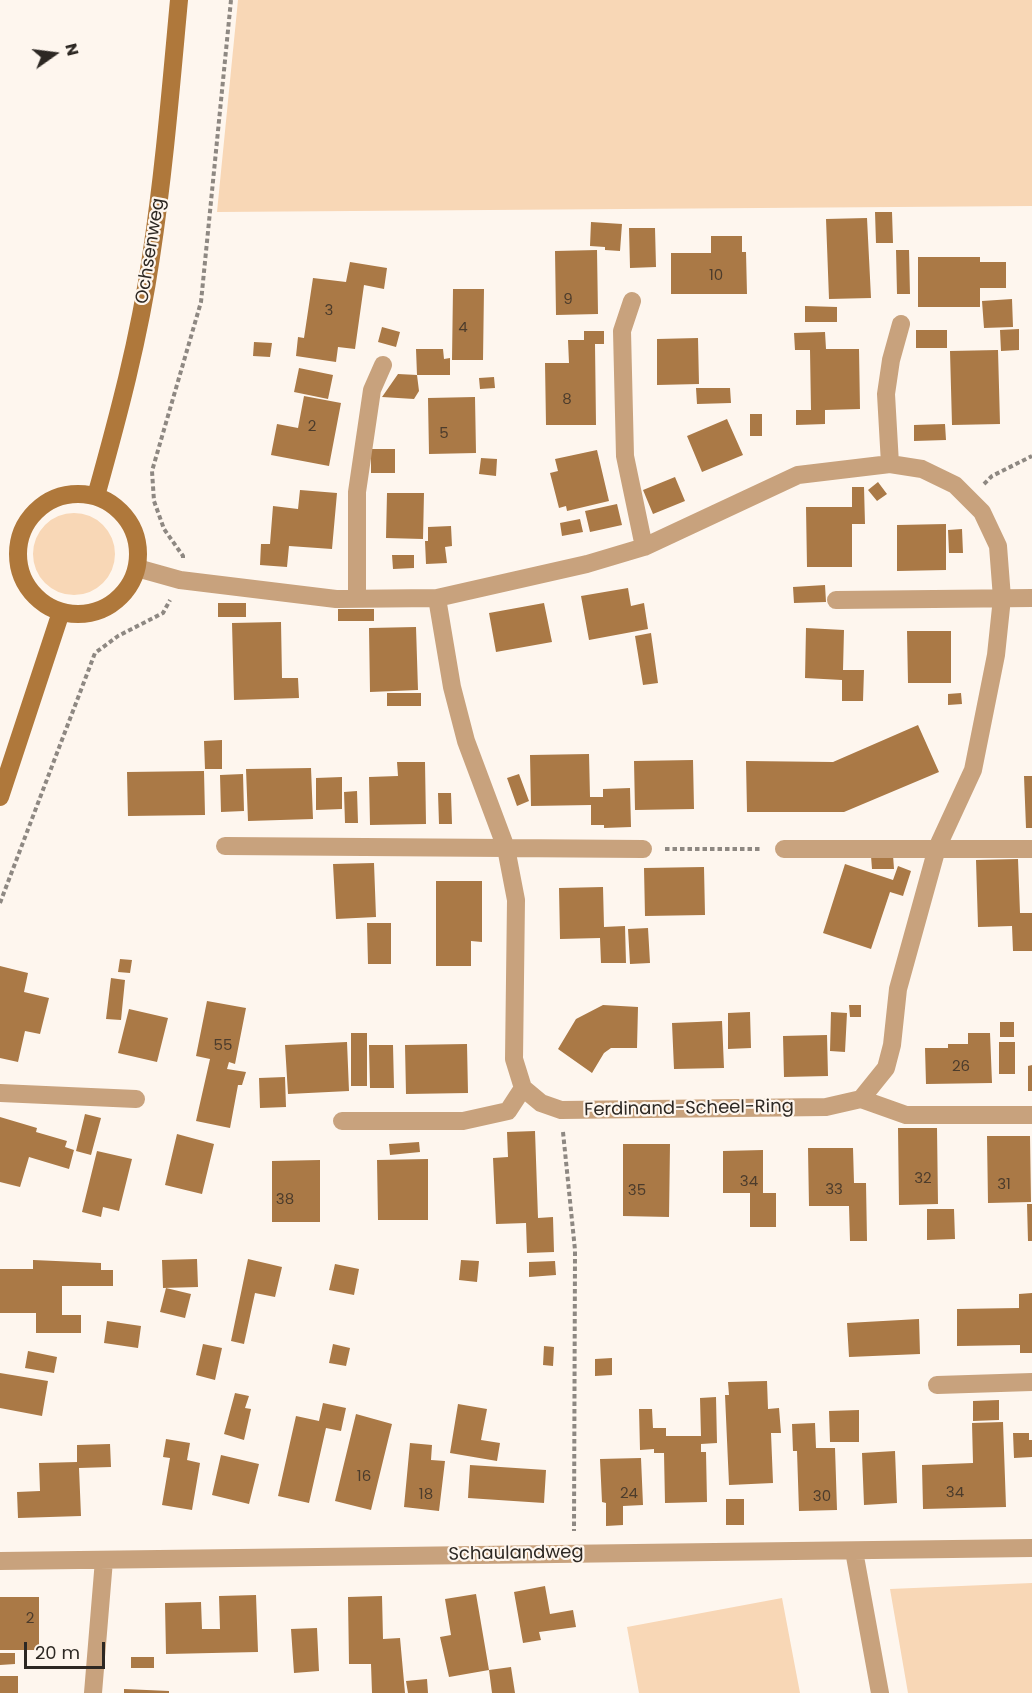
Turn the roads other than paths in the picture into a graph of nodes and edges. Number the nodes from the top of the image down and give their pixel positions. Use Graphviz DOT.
graph roads {
  1 [pos="179,0"];
  2 [pos="632,300"];
  3 [pos="901,324"];
  4 [pos="383,365"];
  5 [pos="890,464"];
  6 [pos="96,496"];
  7 [pos="644,547"];
  8 [pos="137,568"];
  9 [pos="357,598"];
  10 [pos="437,598"];
  11 [pos="1002,598"];
  12 [pos="1032,598"];
  13 [pos="836,600"];
  14 [pos="61,612"];
  15 [pos="0,797"];
  16 [pos="225,846"];
  17 [pos="506,848"];
  18 [pos="937,848"];
  19 [pos="643,849"];
  20 [pos="784,849"];
  21 [pos="1032,849"];
  22 [pos="523,1088"];
  23 [pos="0,1093"];
  24 [pos="136,1099"];
  25 [pos="861,1099"];
  26 [pos="1032,1115"];
  27 [pos="342,1121"];
  28 [pos="1032,1382"];
  29 [pos="937,1385"];
  30 [pos="1032,1548"];
  31 [pos="854,1551"];
  32 [pos="104,1560"];
  33 [pos="0,1561"];
  34 [pos="93,1693"];
  35 [pos="880,1693"];
  1 -- 6 [label="main road, Ochsenweg"];
  2 -- 7 [label="street"];
  3 -- 5 [label="street"];
  4 -- 9 [label="street"];
  5 -- 7 [label="street"];
  5 -- 11 [label="street"];
  6 -- 8 [label="main road"];
  6 -- 14 [label="main road"];
  7 -- 10 [label="street"];
  8 -- 9 [label="street"];
  8 -- 14 [label="main road"];
  9 -- 10 [label="street"];
  10 -- 17 [label="street"];
  11 -- 12 [label="street"];
  11 -- 13 [label="street"];
  11 -- 18 [label="street"];
  14 -- 15 [label="main road"];
  16 -- 17 [label="street"];
  17 -- 19 [label="street"];
  17 -- 22 [label="street"];
  18 -- 20 [label="street"];
  18 -- 21 [label="street"];
  18 -- 25 [label="street"];
  22 -- 25 [label="street, Ferdinand-Scheel-Ring"];
  22 -- 27 [label="street"];
  23 -- 24 [label="street"];
  25 -- 26 [label="street"];
  28 -- 29 [label="street"];
  30 -- 31 [label="street, Schaulandweg"];
  31 -- 32 [label="street, Schaulandweg"];
  31 -- 35 [label="street"];
  32 -- 33 [label="street, Schaulandweg"];
  32 -- 34 [label="street"];
}
